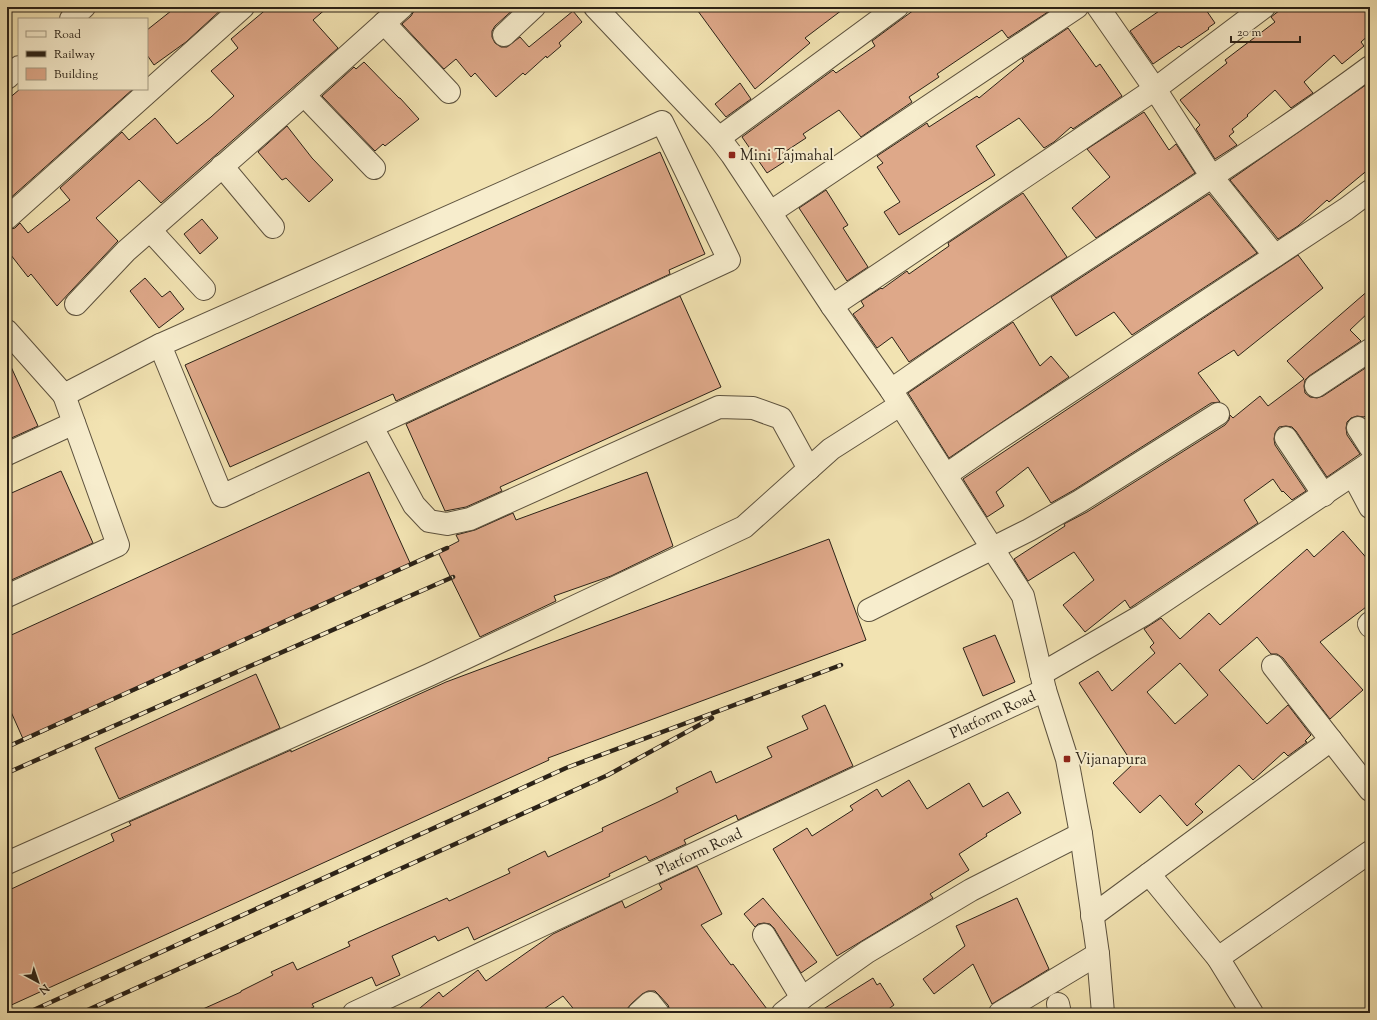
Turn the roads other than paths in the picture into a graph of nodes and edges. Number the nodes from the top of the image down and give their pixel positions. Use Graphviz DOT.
graph roads {
  1 [pos="84,7"];
  2 [pos="243,7"];
  3 [pos="402,7"];
  4 [pos="534,7"];
  5 [pos="595,7"];
  6 [pos="897,7"];
  7 [pos="1077,7"];
  8 [pos="1098,7"];
  9 [pos="1264,7"];
  10 [pos="72,18"];
  11 [pos="384,23"];
  12 [pos="504,35"];
  13 [pos="1370,66"];
  14 [pos="18,68"];
  15 [pos="7,78"];
  16 [pos="1155,89"];
  17 [pos="449,92"];
  18 [pos="304,96"];
  19 [pos="720,138"];
  20 [pos="222,166"];
  21 [pos="374,168"];
  22 [pos="1212,177"];
  23 [pos="1370,191"];
  24 [pos="771,212"];
  25 [pos="7,218"];
  26 [pos="273,228"];
  27 [pos="150,230"];
  28 [pos="1275,256"];
  29 [pos="204,289"];
  30 [pos="76,304"];
  31 [pos="832,306"];
  32 [pos="7,330"];
  33 [pos="160,345"];
  34 [pos="1370,350"];
  35 [pos="1316,386"];
  36 [pos="64,395"];
  37 [pos="895,398"];
  38 [pos="1218,414"];
  39 [pos="74,423"];
  40 [pos="372,427"];
  41 [pos="1358,428"];
  42 [pos="1286,438"];
  43 [pos="1370,447"];
  44 [pos="7,454"];
  45 [pos="810,469"];
  46 [pos="1361,469"];
  47 [pos="946,476"];
  48 [pos="1324,495"];
  49 [pos="1370,507"];
  50 [pos="992,549"];
  51 [pos="7,596"];
  52 [pos="869,610"];
  53 [pos="1273,666"];
  54 [pos="1043,682"];
  55 [pos="1332,740"];
  56 [pos="1370,790"];
  57 [pos="1080,834"];
  58 [pos="1370,852"];
  59 [pos="7,863"];
  60 [pos="1149,874"];
  61 [pos="1092,916"];
  62 [pos="764,935"];
  63 [pos="1098,954"];
  64 [pos="1218,958"];
  65 [pos="802,998"];
  66 [pos="354,1013"];
  67 [pos="639,1013"];
  68 [pos="658,1013"];
  69 [pos="783,1013"];
  70 [pos="1000,1013"];
  71 [pos="1103,1013"];
  72 [pos="1252,1013"];
  1 -- 10 [label="street"];
  2 -- 25 [label="street"];
  3 -- 11 [label="street"];
  4 -- 12 [label="street"];
  5 -- 19 [label="street"];
  6 -- 19 [label="street"];
  7 -- 24 [label="street"];
  8 -- 16 [label="street"];
  9 -- 16 [label="street"];
  11 -- 17 [label="street"];
  11 -- 18 [label="street"];
  13 -- 22 [label="street"];
  14 -- 15 [label="street"];
  16 -- 22 [label="street"];
  16 -- 31 [label="street"];
  18 -- 20 [label="street"];
  18 -- 21 [label="street"];
  19 -- 24 [label="street"];
  20 -- 26 [label="street"];
  20 -- 27 [label="street"];
  22 -- 28 [label="street"];
  22 -- 37 [label="street"];
  23 -- 28 [label="street"];
  24 -- 31 [label="street"];
  27 -- 29 [label="street"];
  27 -- 30 [label="street"];
  28 -- 47 [label="street"];
  31 -- 37 [label="street"];
  32 -- 36 [label="street"];
  33 -- 36 [label="street"];
  33 -- 40 [label="street"];
  33 -- 40 [label="street"];
  34 -- 35 [label="street"];
  36 -- 39 [label="street"];
  37 -- 45 [label="street"];
  37 -- 47 [label="street"];
  38 -- 50 [label="street"];
  39 -- 44 [label="street"];
  39 -- 51 [label="street"];
  40 -- 45 [label="street"];
  41 -- 43 [label="street"];
  42 -- 48 [label="street"];
  45 -- 59 [label="street"];
  46 -- 48 [label="street, Platform Road"];
  46 -- 49 [label="street"];
  47 -- 50 [label="street"];
  48 -- 54 [label="street, Platform Road"];
  50 -- 52 [label="street"];
  50 -- 54 [label="street"];
  53 -- 55 [label="street"];
  54 -- 57 [label="street"];
  54 -- 66 [label="street, Platform Road"];
  55 -- 56 [label="street"];
  55 -- 60 [label="street"];
  57 -- 61 [label="street"];
  57 -- 65 [label="street"];
  58 -- 64 [label="street"];
  60 -- 61 [label="street"];
  60 -- 64 [label="street"];
  61 -- 63 [label="street"];
  62 -- 65 [label="street"];
  63 -- 70 [label="street"];
  63 -- 71 [label="street"];
  64 -- 72 [label="street"];
  65 -- 69 [label="street"];
  67 -- 68 [label="street"];
}
